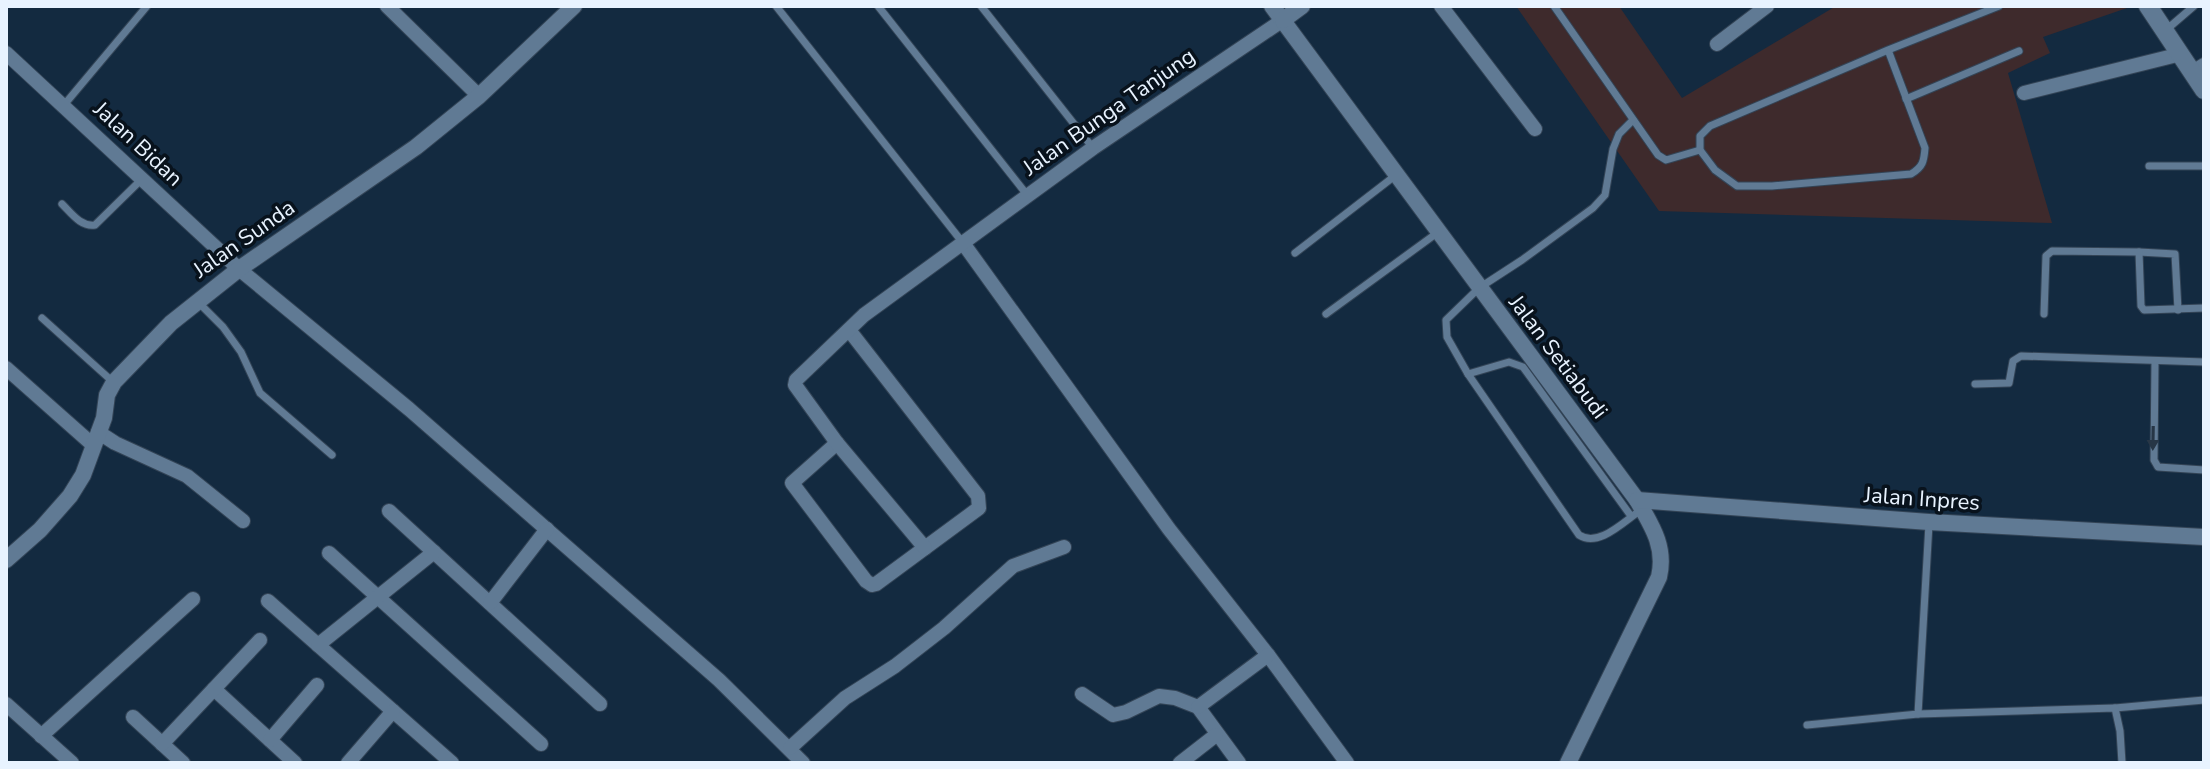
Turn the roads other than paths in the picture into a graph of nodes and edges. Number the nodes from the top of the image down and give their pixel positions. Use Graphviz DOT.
graph roads {
  1 [pos="147,6"];
  2 [pos="387,6"];
  3 [pos="574,6"];
  4 [pos="776,6"];
  5 [pos="878,6"];
  6 [pos="981,6"];
  7 [pos="1272,6"];
  8 [pos="1302,6"];
  9 [pos="1441,6"];
  10 [pos="1554,6"];
  11 [pos="1767,6"];
  12 [pos="1999,6"];
  13 [pos="2148,6"];
  14 [pos="2194,6"];
  15 [pos="1283,20"];
  16 [pos="2166,30"];
  17 [pos="1717,44"];
  18 [pos="1888,50"];
  19 [pos="2019,51"];
  20 [pos="6,53"];
  21 [pos="2181,54"];
  22 [pos="2199,69"];
  23 [pos="2204,90"];
  24 [pos="2024,93"];
  25 [pos="479,96"];
  26 [pos="1906,99"];
  27 [pos="64,105"];
  28 [pos="1633,120"];
  29 [pos="1535,129"];
  30 [pos="1093,148"];
  31 [pos="1700,150"];
  32 [pos="2149,166"];
  33 [pos="2204,166"];
  34 [pos="1396,175"];
  35 [pos="143,178"];
  36 [pos="1028,196"];
  37 [pos="62,204"];
  38 [pos="1438,232"];
  39 [pos="963,243"];
  40 [pos="2139,252"];
  41 [pos="1295,253"];
  42 [pos="239,269"];
  43 [pos="1479,288"];
  44 [pos="196,300"];
  45 [pos="2204,308"];
  46 [pos="2178,310"];
  47 [pos="1326,314"];
  48 [pos="2044,314"];
  49 [pos="42,318"];
  50 [pos="849,330"];
  51 [pos="2155,361"];
  52 [pos="2204,362"];
  53 [pos="6,368"];
  54 [pos="1468,374"];
  55 [pos="114,382"];
  56 [pos="1975,384"];
  57 [pos="96,438"];
  58 [pos="837,443"];
  59 [pos="332,455"];
  60 [pos="2204,470"];
  61 [pos="1637,508"];
  62 [pos="389,511"];
  63 [pos="243,521"];
  64 [pos="1929,522"];
  65 [pos="547,529"];
  66 [pos="2204,537"];
  67 [pos="1064,547"];
  68 [pos="925,548"];
  69 [pos="434,552"];
  70 [pos="329,553"];
  71 [pos="6,560"];
  72 [pos="378,597"];
  73 [pos="193,599"];
  74 [pos="268,601"];
  75 [pos="490,603"];
  76 [pos="260,640"];
  77 [pos="318,645"];
  78 [pos="1268,655"];
  79 [pos="317,685"];
  80 [pos="214,689"];
  81 [pos="1082,694"];
  82 [pos="2204,700"];
  83 [pos="6,704"];
  84 [pos="600,704"];
  85 [pos="1198,707"];
  86 [pos="2115,708"];
  87 [pos="393,711"];
  88 [pos="1918,714"];
  89 [pos="133,717"];
  90 [pos="1807,725"];
  91 [pos="1216,735"];
  92 [pos="41,736"];
  93 [pos="270,740"];
  94 [pos="162,744"];
  95 [pos="541,744"];
  96 [pos="790,748"];
  97 [pos="72,763"];
  98 [pos="183,763"];
  99 [pos="295,763"];
  100 [pos="348,763"];
  101 [pos="452,763"];
  102 [pos="803,763"];
  103 [pos="1180,763"];
  104 [pos="1239,763"];
  105 [pos="1347,763"];
  106 [pos="1568,763"];
  107 [pos="2122,763"];
  1 -- 27 [label="lane"];
  2 -- 25 [label="street"];
  3 -- 25 [label="street, Jalan Sunda"];
  4 -- 39 [label="lane"];
  5 -- 36 [label="lane"];
  6 -- 30 [label="lane"];
  7 -- 15 [label="street, Jalan Setiabudi"];
  8 -- 15 [label="street"];
  9 -- 29 [label="street"];
  10 -- 28 [label="lane"];
  11 -- 17 [label="street"];
  12 -- 18 [label="lane"];
  13 -- 16 [label="main road"];
  14 -- 16 [label="lane"];
  15 -- 30 [label="street, Jalan Bunga Tanjung"];
  15 -- 34 [label="street, Jalan Setiabudi"];
  16 -- 21 [label="main road"];
  18 -- 26 [label="lane"];
  18 -- 31 [label="lane"];
  19 -- 26 [label="lane"];
  20 -- 27 [label="street, Jalan Bidan"];
  21 -- 22 [label="main road"];
  21 -- 24 [label="street"];
  22 -- 23 [label="main road"];
  25 -- 42 [label="street, Jalan Sunda"];
  26 -- 31 [label="lane"];
  27 -- 35 [label="street, Jalan Bidan"];
  28 -- 31 [label="lane"];
  28 -- 43 [label="lane"];
  30 -- 36 [label="street, Jalan Bunga Tanjung"];
  32 -- 33 [label="lane"];
  34 -- 38 [label="street, Jalan Setiabudi"];
  34 -- 41 [label="lane"];
  35 -- 37 [label="lane"];
  35 -- 42 [label="street, Jalan Bidan"];
  36 -- 39 [label="street, Jalan Bunga Tanjung"];
  38 -- 43 [label="street, Jalan Setiabudi"];
  38 -- 47 [label="lane"];
  39 -- 50 [label="street, Jalan Bunga Tanjung"];
  39 -- 78 [label="street"];
  40 -- 46 [label="lane"];
  40 -- 46 [label="lane"];
  40 -- 48 [label="lane"];
  42 -- 44 [label="street, Jalan Sunda"];
  42 -- 65 [label="street, Jalan Bidan"];
  43 -- 54 [label="lane"];
  43 -- 61 [label="street, Jalan Setiabudi"];
  44 -- 55 [label="street, Jalan Sunda"];
  44 -- 59 [label="lane"];
  45 -- 46 [label="lane"];
  49 -- 55 [label="lane"];
  50 -- 58 [label="street, Jalan Bunga Tanjung"];
  50 -- 68 [label="street"];
  51 -- 52 [label="lane"];
  51 -- 56 [label="lane"];
  51 -- 60 [label="lane, one-way"];
  53 -- 57 [label="street"];
  54 -- 61 [label="lane"];
  54 -- 61 [label="lane"];
  55 -- 57 [label="street, Jalan Sunda"];
  57 -- 63 [label="street"];
  57 -- 71 [label="street, Jalan Sunda"];
  58 -- 68 [label="street"];
  58 -- 68 [label="street"];
  61 -- 64 [label="street, Jalan Inpres"];
  61 -- 106 [label="street, Jalan Setiabudi"];
  62 -- 69 [label="street"];
  64 -- 66 [label="street, Jalan Inpres"];
  64 -- 88 [label="lane"];
  65 -- 75 [label="street"];
  65 -- 96 [label="street, Jalan Bidan"];
  67 -- 96 [label="street"];
  69 -- 72 [label="street"];
  69 -- 75 [label="street"];
  70 -- 72 [label="street"];
  72 -- 77 [label="street"];
  72 -- 95 [label="street"];
  73 -- 92 [label="street"];
  74 -- 77 [label="street"];
  75 -- 84 [label="street"];
  76 -- 80 [label="street"];
  77 -- 87 [label="street"];
  78 -- 85 [label="street"];
  78 -- 105 [label="street"];
  79 -- 93 [label="street"];
  80 -- 93 [label="street"];
  80 -- 94 [label="street"];
  81 -- 85 [label="street"];
  82 -- 86 [label="lane"];
  83 -- 92 [label="street"];
  85 -- 91 [label="street"];
  86 -- 88 [label="lane"];
  86 -- 107 [label="lane"];
  87 -- 100 [label="street"];
  87 -- 101 [label="street"];
  88 -- 90 [label="lane"];
  89 -- 94 [label="street"];
  91 -- 103 [label="street"];
  91 -- 104 [label="street"];
  92 -- 97 [label="street"];
  93 -- 99 [label="street"];
  94 -- 98 [label="street"];
  96 -- 102 [label="street, Jalan Bidan"];
}
